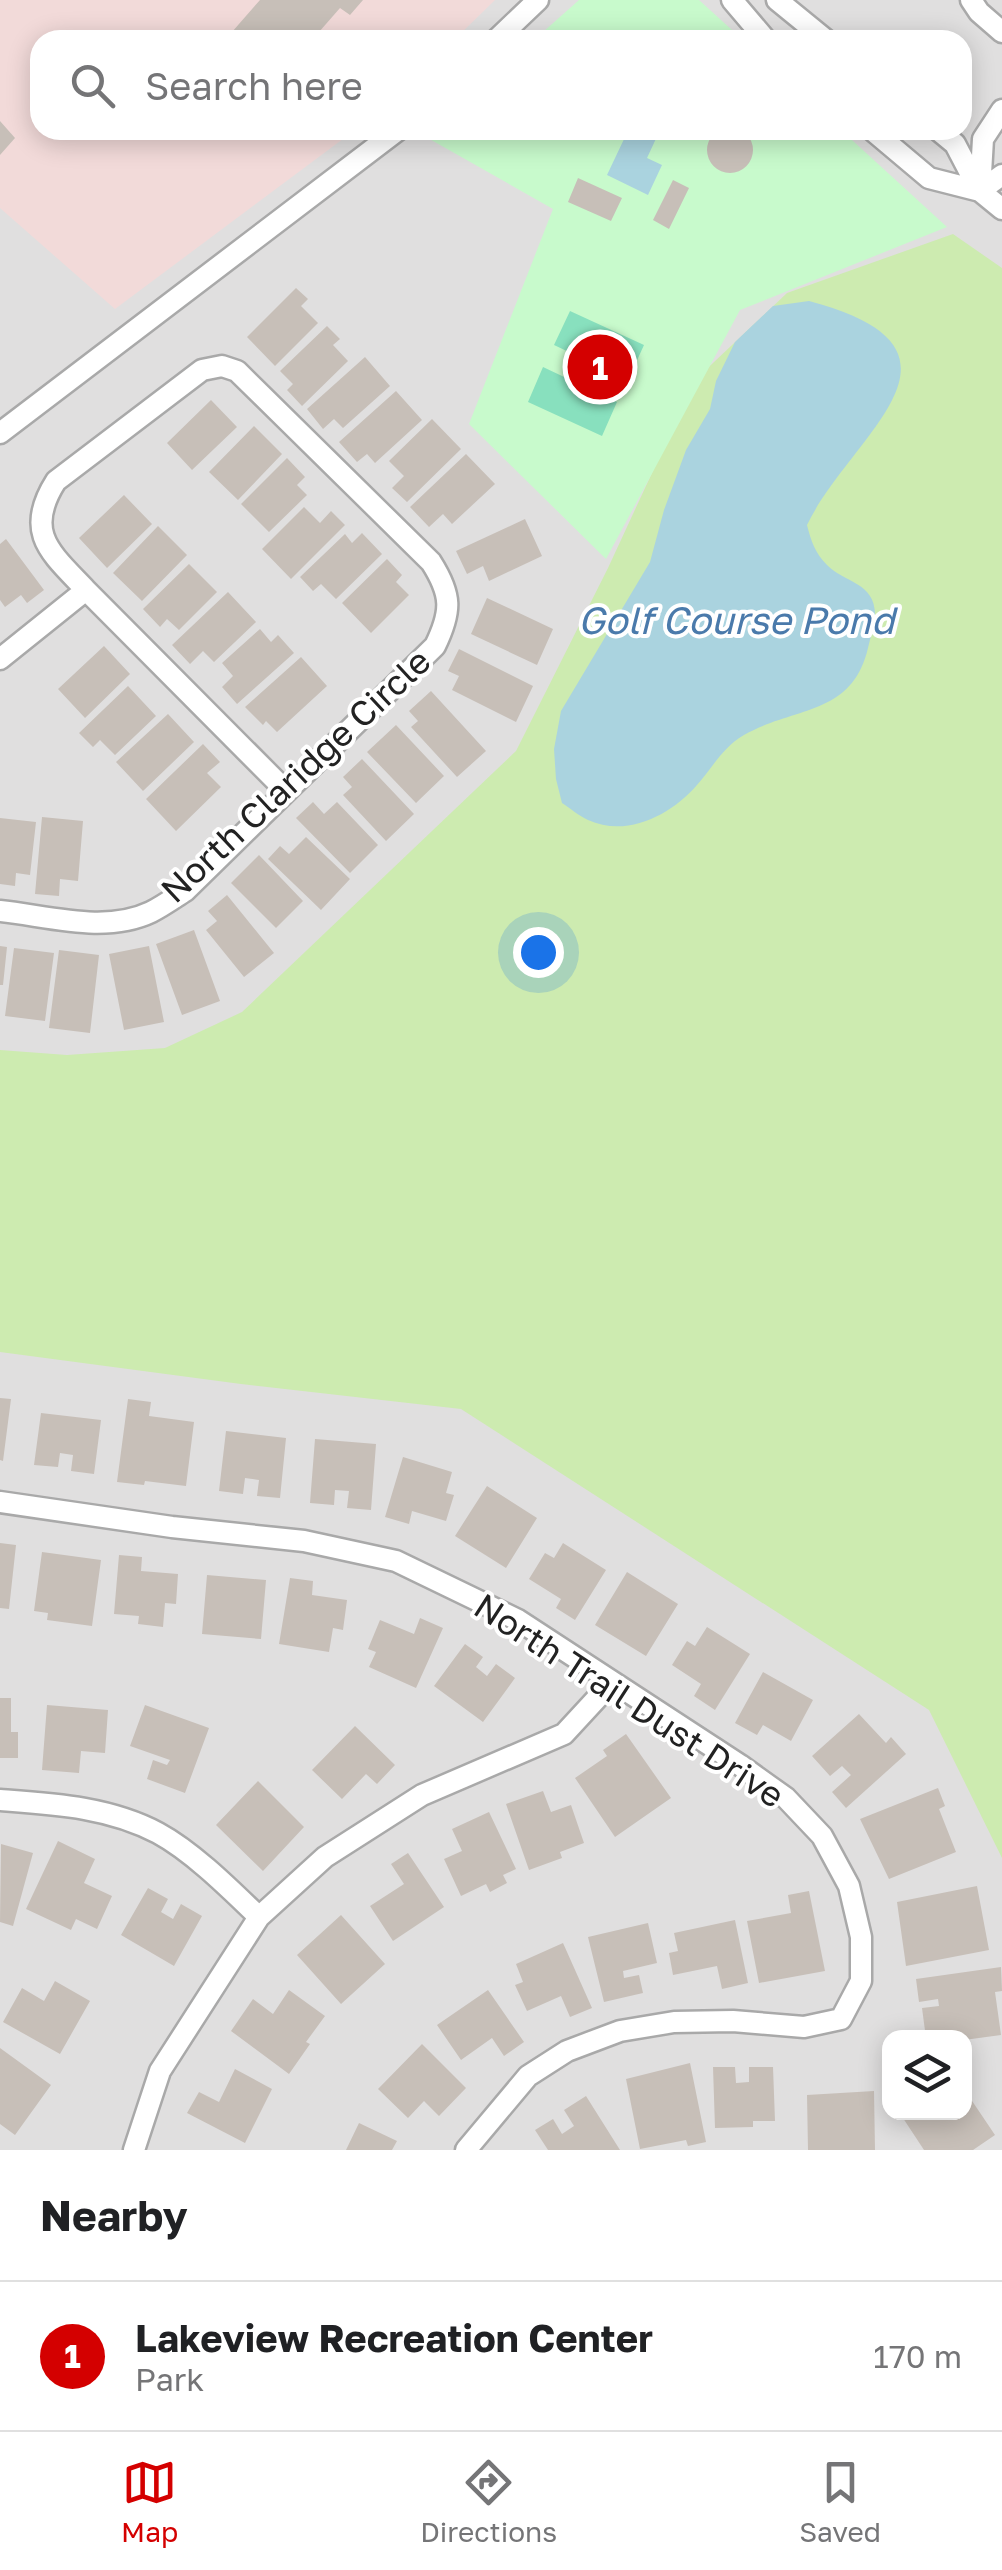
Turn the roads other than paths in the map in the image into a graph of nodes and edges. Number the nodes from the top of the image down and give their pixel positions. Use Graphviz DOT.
graph roads {
  1 [pos="538,0"];
  2 [pos="732,0"];
  3 [pos="778,0"];
  4 [pos="971,0"];
  5 [pos="506,30"];
  6 [pos="758,30"];
  7 [pos="814,30"];
  8 [pos="1002,32"];
  9 [pos="1002,110"];
  10 [pos="385,140"];
  11 [pos="884,140"];
  12 [pos="951,140"];
  13 [pos="1002,174"];
  14 [pos="980,192"];
  15 [pos="1002,208"];
  16 [pos="0,433"];
  17 [pos="86,590"];
  18 [pos="0,659"];
  19 [pos="286,791"];
  20 [pos="0,910"];
  21 [pos="0,1502"];
  22 [pos="612,1682"];
  23 [pos="0,1800"];
  24 [pos="259,1917"];
  25 [pos="134,2150"];
  26 [pos="466,2150"];
  1 -- 5 [label="street"];
  2 -- 6 [label="street"];
  3 -- 7 [label="street"];
  4 -- 8 [label="street"];
  9 -- 14 [label="street"];
  10 -- 16 [label="street"];
  11 -- 14 [label="street"];
  12 -- 14 [label="street"];
  13 -- 14 [label="street"];
  14 -- 15 [label="street"];
  17 -- 18 [label="street"];
  17 -- 19 [label="street"];
  17 -- 19 [label="street, North Claridge Circle"];
  19 -- 20 [label="street, North Claridge Circle"];
  21 -- 22 [label="street, North Trail Dust Drive"];
  22 -- 24 [label="street"];
  22 -- 26 [label="street, North Trail Dust Drive"];
  23 -- 24 [label="street"];
  24 -- 25 [label="street"];
}
